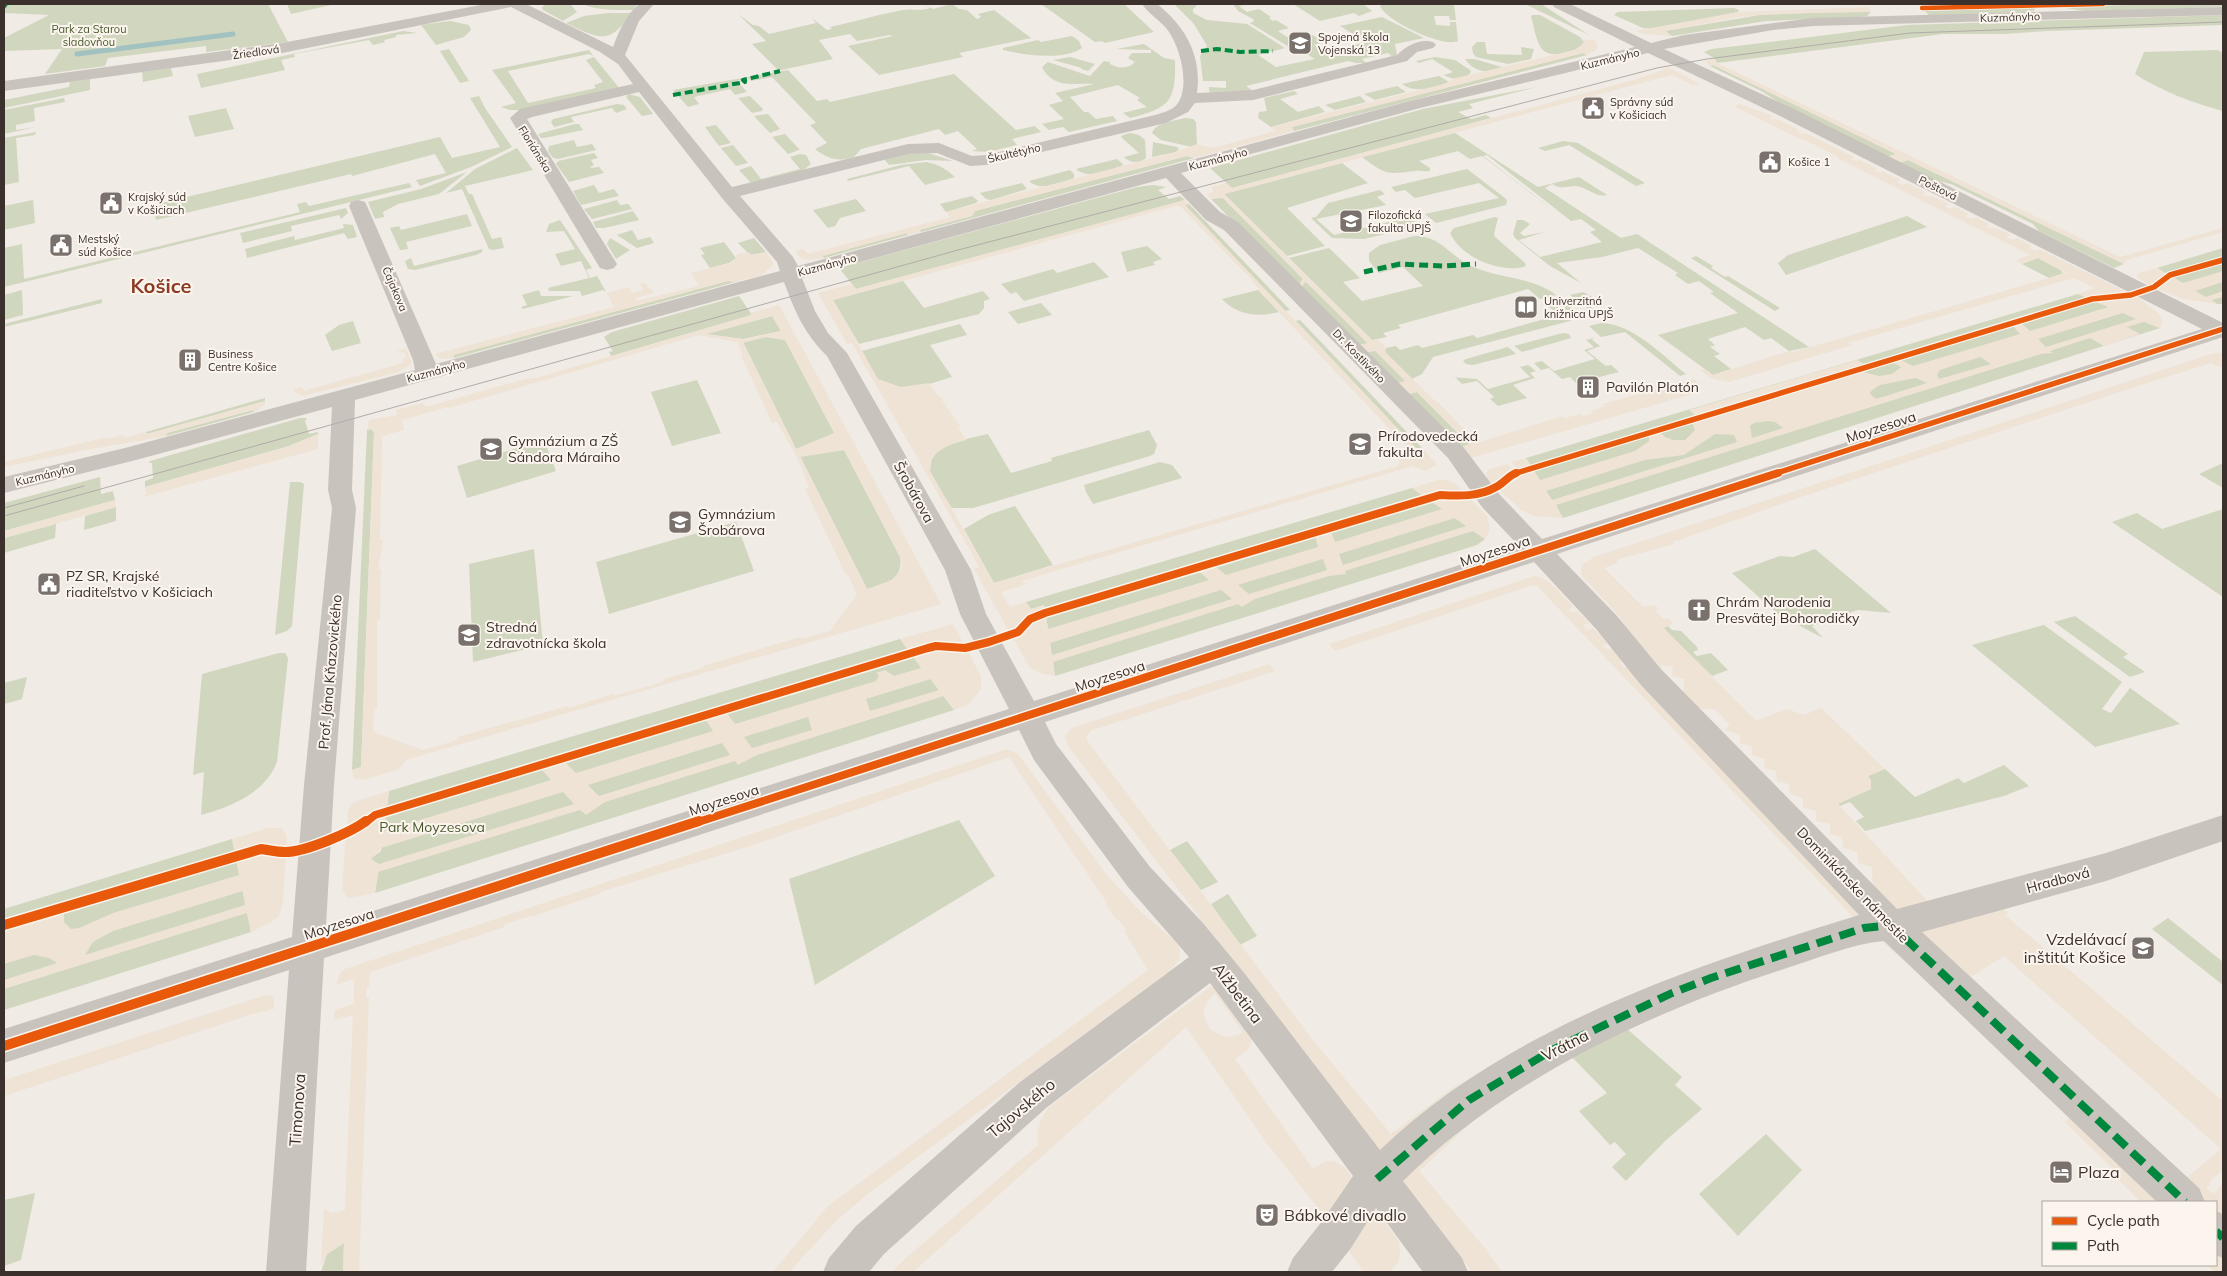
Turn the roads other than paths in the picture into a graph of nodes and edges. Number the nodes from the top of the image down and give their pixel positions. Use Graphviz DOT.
graph roads {
  1 [pos="507,4"];
  2 [pos="515,4"];
  3 [pos="647,4"];
  4 [pos="1149,4"];
  5 [pos="1559,4"];
  6 [pos="1875,4"];
  7 [pos="2046,4"];
  8 [pos="2223,11"];
  9 [pos="1582,16"];
  10 [pos="2063,16"];
  11 [pos="1898,21"];
  12 [pos="626,31"];
  13 [pos="586,39"];
  14 [pos="1428,45"];
  15 [pos="1651,49"];
  16 [pos="1684,55"];
  17 [pos="617,56"];
  18 [pos="1603,60"];
  19 [pos="4,86"];
  20 [pos="643,86"];
  21 [pos="1189,98"];
  22 [pos="1170,172"];
  23 [pos="728,194"];
  24 [pos="358,206"];
  25 [pos="608,264"];
  26 [pos="791,274"];
  27 [pos="2223,330"];
  28 [pos="428,374"];
  29 [pos="344,397"];
  30 [pos="4,485"];
  31 [pos="1540,550"];
  32 [pos="1026,716"];
  33 [pos="2223,828"];
  34 [pos="1891,925"];
  35 [pos="308,947"];
  36 [pos="1213,960"];
  37 [pos="4,1046"];
  38 [pos="1377,1179"];
  39 [pos="2185,1201"];
  40 [pos="286,1272"];
  41 [pos="843,1272"];
  42 [pos="1307,1272"];
  43 [pos="1448,1272"];
  1 -- 19 [label="street, Žriedlová"];
  2 -- 13 [label="street"];
  3 -- 12 [label="street"];
  4 -- 21 [label="street"];
  5 -- 9 [label="street, Poštová"];
  6 -- 11 [label="street"];
  7 -- 10 [label="street, Kuzmányho"];
  8 -- 10 [label="street, Kuzmányho"];
  9 -- 15 [label="street, Poštová"];
  9 -- 18 [label="street"];
  10 -- 11 [label="street, Kuzmányho"];
  11 -- 15 [label="street, Kuzmányho"];
  11 -- 16 [label="street, Kuzmányho"];
  12 -- 13 [label="street"];
  12 -- 17 [label="street"];
  13 -- 17 [label="street"];
  14 -- 21 [label="street"];
  15 -- 16 [label="street, Poštová"];
  15 -- 18 [label="street, Kuzmányho"];
  16 -- 27 [label="street, Poštová"];
  17 -- 20 [label="street"];
  18 -- 22 [label="street, Kuzmányho"];
  20 -- 23 [label="street"];
  20 -- 25 [label="street, Floriánska"];
  21 -- 23 [label="street, Škultétyho"];
  22 -- 26 [label="street, Kuzmányho"];
  22 -- 31 [label="street, Dr. Kostlivého"];
  23 -- 26 [label="street"];
  24 -- 28 [label="street, Čajakova"];
  26 -- 28 [label="street, Kuzmányho"];
  26 -- 32 [label="street, Šrobárova"];
  27 -- 31 [label="street, Moyzesova"];
  28 -- 29 [label="street, Kuzmányho"];
  29 -- 30 [label="street, Kuzmányho"];
  29 -- 35 [label="street, Prof. Jána Kňazovického"];
  31 -- 32 [label="street, Moyzesova"];
  31 -- 34 [label="street, Dominikánske námestie"];
  32 -- 35 [label="street, Moyzesova"];
  32 -- 36 [label="street, Alžbetina"];
  33 -- 34 [label="street, Hradbová"];
  34 -- 38 [label="street, Vrátna"];
  34 -- 39 [label="street, Dominikánske námestie"];
  35 -- 37 [label="street, Moyzesova"];
  35 -- 40 [label="street, Timonova"];
  36 -- 38 [label="street, Alžbetina"];
  36 -- 41 [label="street, Tajovského"];
  38 -- 42 [label="street, Vrátna"];
  38 -- 43 [label="street, Alžbetina"];
}
